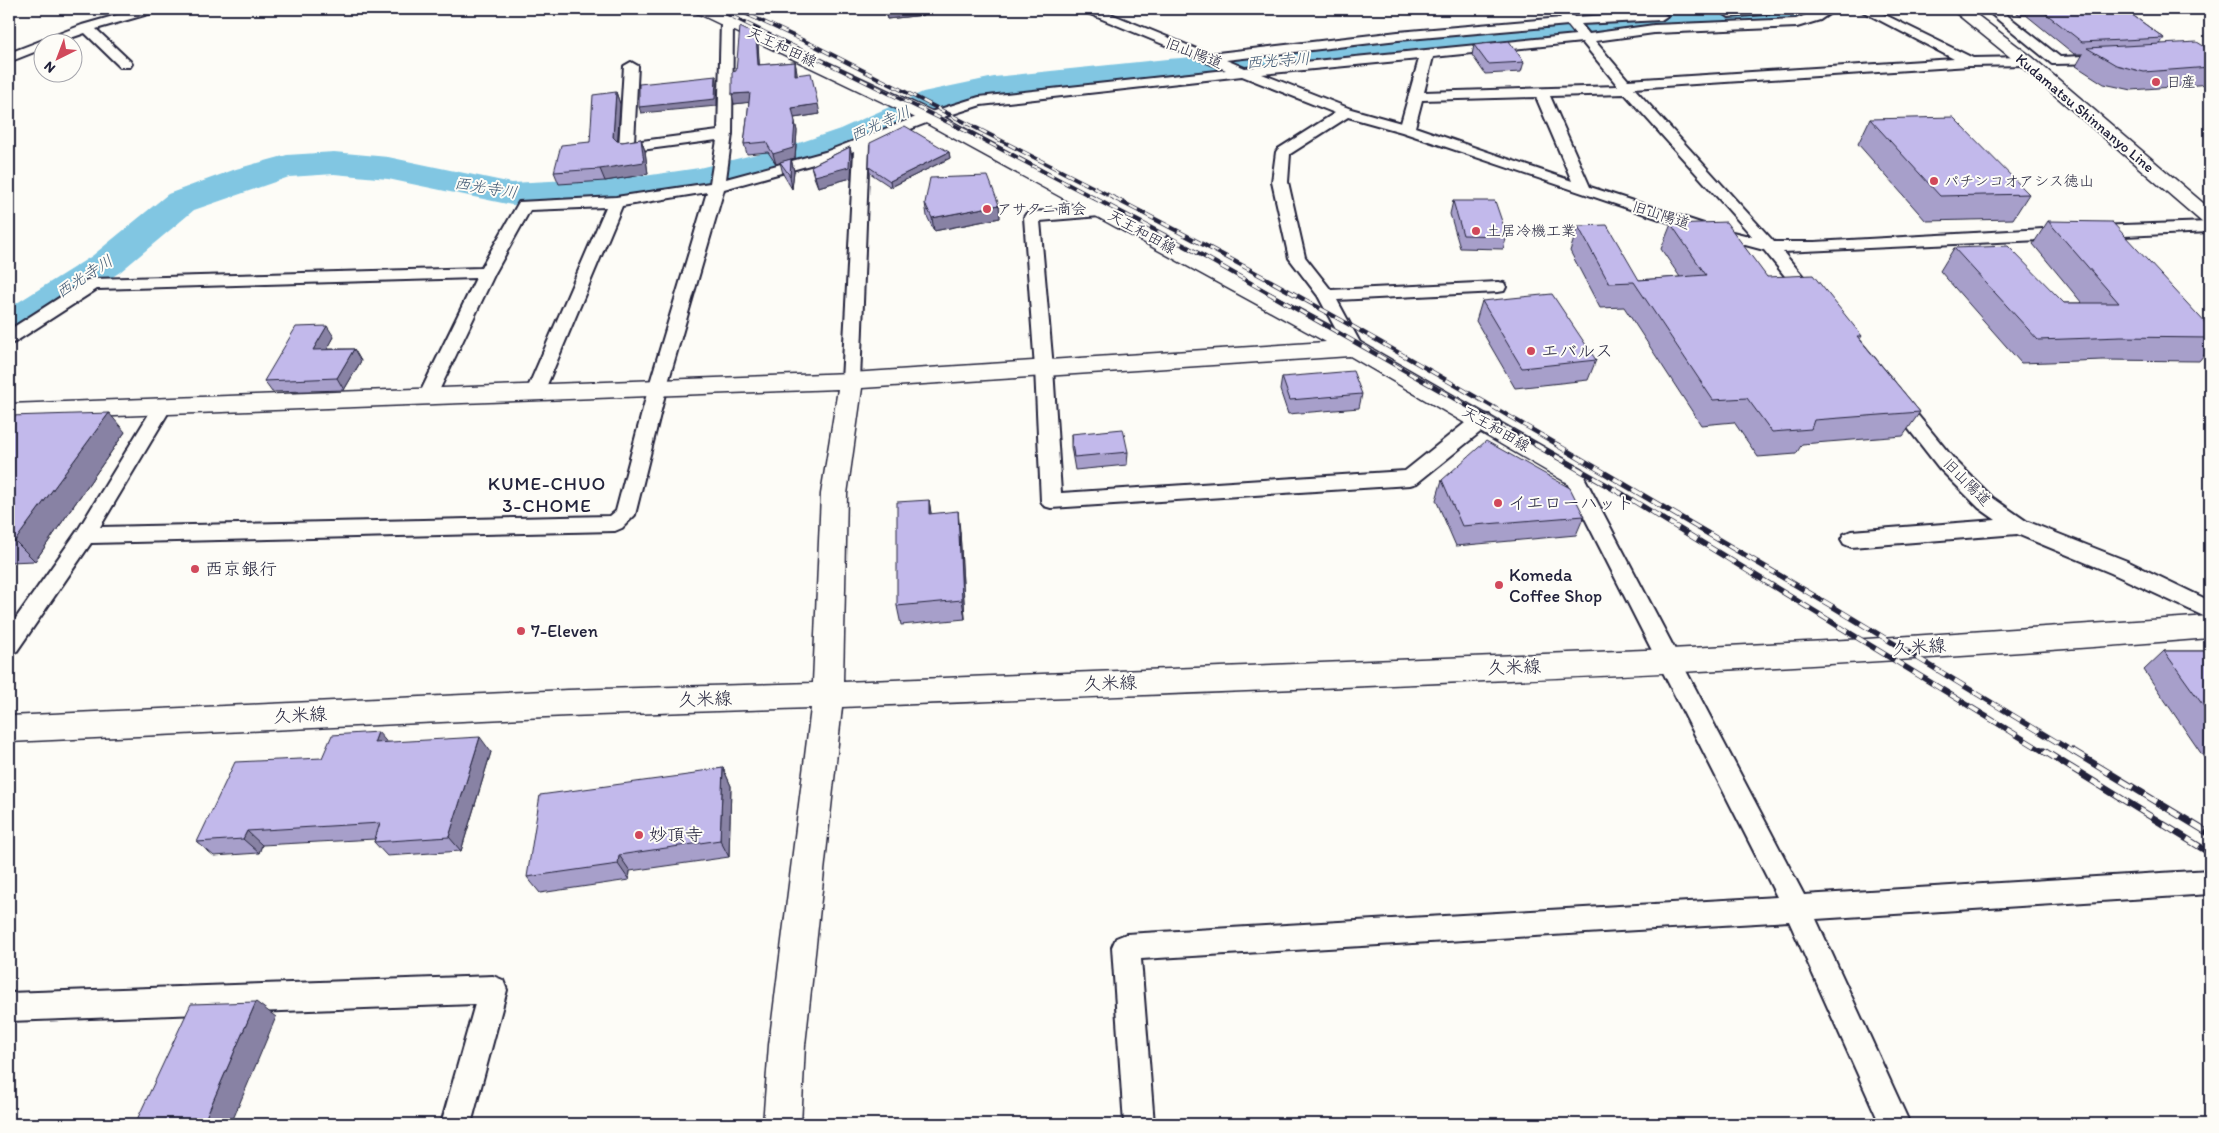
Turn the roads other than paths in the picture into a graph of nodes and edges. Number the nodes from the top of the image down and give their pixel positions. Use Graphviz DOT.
graph roads {
  1 [pos="152,9"];
  2 [pos="701,9"];
  3 [pos="1089,9"];
  4 [pos="1562,9"];
  5 [pos="1774,9"];
  6 [pos="1830,9"];
  7 [pos="1864,9"];
  8 [pos="1959,9"];
  9 [pos="1991,9"];
  10 [pos="721,15"];
  11 [pos="1570,20"];
  12 [pos="87,28"];
  13 [pos="76,32"];
  14 [pos="1587,38"];
  15 [pos="32,49"];
  16 [pos="1427,53"];
  17 [pos="1205,57"];
  18 [pos="9,58"];
  19 [pos="2124,58"];
  20 [pos="2026,61"];
  21 [pos="1969,62"];
  22 [pos="126,64"];
  23 [pos="631,66"];
  24 [pos="1243,72"];
  25 [pos="1627,87"];
  26 [pos="1541,92"];
  27 [pos="1416,96"];
  28 [pos="1346,112"];
  29 [pos="930,117"];
  30 [pos="1407,129"];
  31 [pos="725,134"];
  32 [pos="862,142"];
  33 [pos="717,186"];
  34 [pos="1584,190"];
  35 [pos="616,202"];
  36 [pos="1106,212"];
  37 [pos="2210,219"];
  38 [pos="2210,227"];
  39 [pos="1770,247"];
  40 [pos="487,273"];
  41 [pos="1498,287"];
  42 [pos="1326,295"];
  43 [pos="1821,308"];
  44 [pos="9,338"];
  45 [pos="1354,348"];
  46 [pos="1044,368"];
  47 [pos="851,381"];
  48 [pos="658,386"];
  49 [pos="1884,386"];
  50 [pos="536,392"];
  51 [pos="428,396"];
  52 [pos="162,408"];
  53 [pos="9,412"];
  54 [pos="1482,420"];
  55 [pos="1573,475"];
  56 [pos="2019,526"];
  57 [pos="85,535"];
  58 [pos="1851,539"];
  59 [pos="2210,611"];
  60 [pos="2210,627"];
  61 [pos="9,645"];
  62 [pos="1670,661"];
  63 [pos="828,695"];
  64 [pos="9,729"];
  65 [pos="2210,882"];
  66 [pos="1797,908"];
  67 [pos="9,1007"];
  68 [pos="456,1124"];
  69 [pos="782,1124"];
  70 [pos="1139,1124"];
  71 [pos="1895,1124"];
  1 -- 12 [label="street"];
  2 -- 10 [label="street, 天王和田線"];
  3 -- 17 [label="street, 旧山陽道"];
  4 -- 11 [label="street"];
  5 -- 11 [label="street"];
  6 -- 14 [label="street"];
  7 -- 21 [label="street"];
  8 -- 20 [label="street, Kudamatsu Shinnanyo Line"];
  9 -- 19 [label="street"];
  10 -- 29 [label="street, 天王和田線"];
  10 -- 31 [label="street"];
  11 -- 14 [label="street"];
  11 -- 17 [label="street"];
  12 -- 13 [label="street"];
  12 -- 22 [label="street"];
  14 -- 16 [label="street"];
  14 -- 25 [label="street"];
  15 -- 18 [label="street"];
  16 -- 24 [label="street"];
  16 -- 27 [label="street"];
  17 -- 24 [label="street, 旧山陽道"];
  20 -- 21 [label="street"];
  20 -- 37 [label="street, Kudamatsu Shinnanyo Line"];
  21 -- 25 [label="street"];
  23 -- 31 [label="street"];
  24 -- 28 [label="street, 旧山陽道"];
  24 -- 29 [label="street"];
  25 -- 26 [label="street"];
  25 -- 39 [label="street"];
  26 -- 27 [label="street"];
  26 -- 34 [label="street"];
  27 -- 30 [label="street"];
  28 -- 30 [label="street, 旧山陽道"];
  28 -- 42 [label="street"];
  29 -- 32 [label="street"];
  29 -- 36 [label="street, 天王和田線"];
  30 -- 34 [label="street, 旧山陽道"];
  31 -- 33 [label="street"];
  32 -- 33 [label="street"];
  32 -- 47 [label="street"];
  33 -- 35 [label="street"];
  33 -- 48 [label="street"];
  34 -- 39 [label="street, 旧山陽道"];
  35 -- 40 [label="street"];
  35 -- 50 [label="street"];
  36 -- 45 [label="street, 天王和田線"];
  36 -- 46 [label="street"];
  38 -- 39 [label="street, 旧山陽道"];
  39 -- 43 [label="street"];
  40 -- 44 [label="street"];
  40 -- 51 [label="street"];
  41 -- 42 [label="street"];
  42 -- 45 [label="street"];
  45 -- 46 [label="street"];
  45 -- 54 [label="street, 天王和田線"];
  46 -- 47 [label="street"];
  46 -- 54 [label="street"];
  47 -- 48 [label="street"];
  47 -- 63 [label="street"];
  48 -- 50 [label="street"];
  48 -- 57 [label="street"];
  49 -- 56 [label="street, 旧山陽道"];
  50 -- 51 [label="street"];
  51 -- 52 [label="street"];
  52 -- 53 [label="street"];
  52 -- 57 [label="street"];
  54 -- 55 [label="street, 天王和田線"];
  55 -- 62 [label="street"];
  56 -- 58 [label="street"];
  56 -- 59 [label="street, 旧山陽道"];
  57 -- 61 [label="street"];
  60 -- 62 [label="street, 久米線"];
  62 -- 63 [label="street, 久米線"];
  62 -- 66 [label="street"];
  63 -- 64 [label="street, 久米線"];
  63 -- 69 [label="street"];
  65 -- 66 [label="street"];
  66 -- 70 [label="street"];
  66 -- 71 [label="street"];
  67 -- 68 [label="street"];
}
